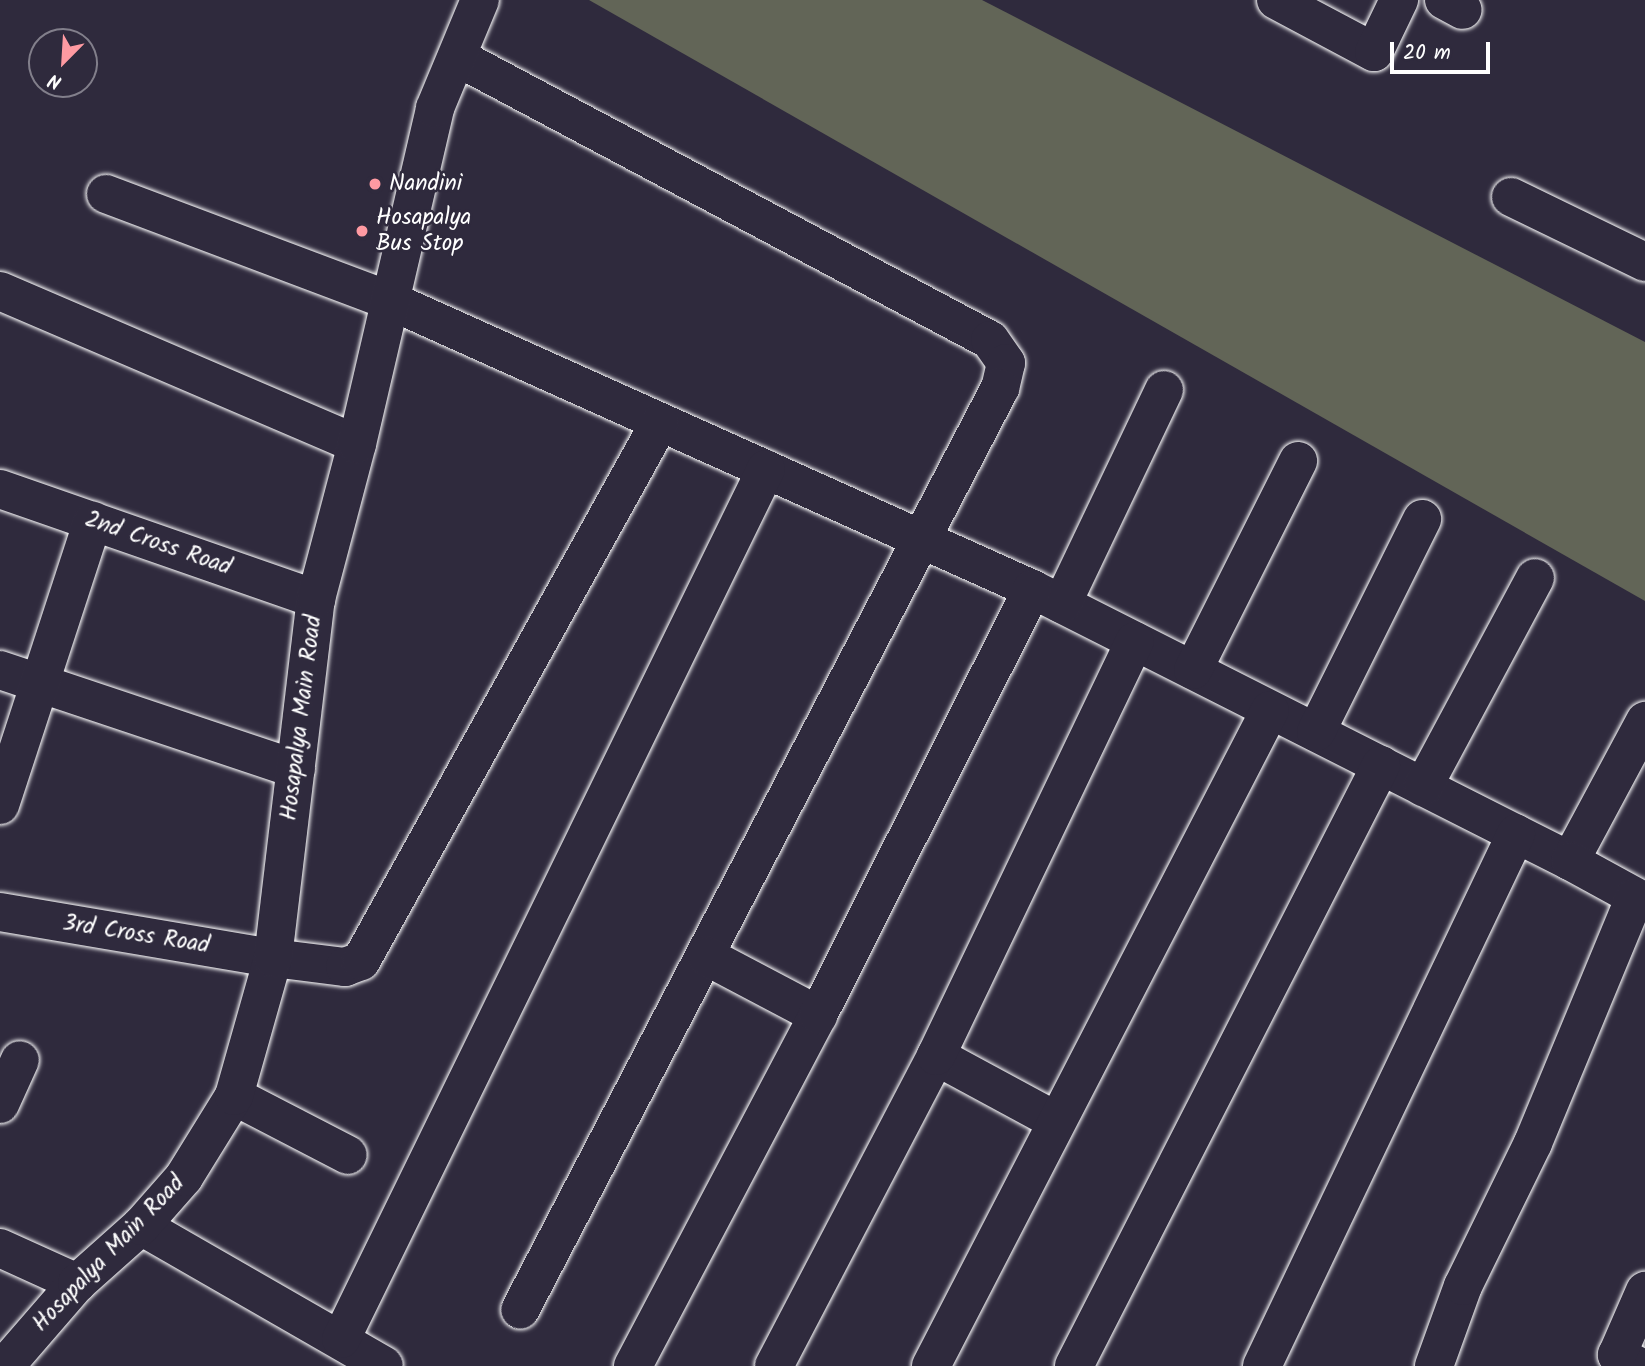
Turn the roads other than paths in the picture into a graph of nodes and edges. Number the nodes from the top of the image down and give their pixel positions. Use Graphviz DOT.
graph roads {
  1 [pos="480,0"];
  2 [pos="1276,0"];
  3 [pos="1399,0"];
  4 [pos="457,57"];
  5 [pos="106,194"];
  6 [pos="1511,197"];
  7 [pos="1645,262"];
  8 [pos="0,291"];
  9 [pos="391,301"];
  10 [pos="1164,390"];
  11 [pos="660,422"];
  12 [pos="357,444"];
  13 [pos="1298,461"];
  14 [pos="766,469"];
  15 [pos="0,489"];
  16 [pos="1422,519"];
  17 [pos="93,521"];
  18 [pos="919,538"];
  19 [pos="1535,578"];
  20 [pos="1047,596"];
  21 [pos="316,599"];
  22 [pos="1135,641"];
  23 [pos="0,670"];
  24 [pos="1193,670"];
  25 [pos="39,683"];
  26 [pos="1270,710"];
  27 [pos="1645,720"];
  28 [pos="1316,732"];
  29 [pos="1381,765"];
  30 [pos="296,769"];
  31 [pos="1423,787"];
  32 [pos="0,805"];
  33 [pos="1516,834"];
  34 [pos="1570,861"];
  35 [pos="1640,900"];
  36 [pos="0,912"];
  37 [pos="706,956"];
  38 [pos="273,958"];
  39 [pos="818,1015"];
  40 [pos="936,1056"];
  41 [pos="20,1060"];
  42 [pos="234,1096"];
  43 [pos="0,1104"];
  44 [pos="1056,1121"];
  45 [pos="348,1155"];
  46 [pos="141,1226"];
  47 [pos="0,1248"];
  48 [pos="77,1283"];
  49 [pos="1645,1291"];
  50 [pos="520,1310"];
  51 [pos="341,1339"];
  52 [pos="5,1366"];
  53 [pos="384,1366"];
  54 [pos="634,1366"];
  55 [pos="774,1366"];
  56 [pos="931,1366"];
  57 [pos="1074,1366"];
  58 [pos="1262,1366"];
  59 [pos="1434,1366"];
  60 [pos="1638,1366"];
  1 -- 4 [label="street, Hosapalya Main Road"];
  2 -- 3 [label="street"];
  4 -- 9 [label="street, Hosapalya Main Road"];
  4 -- 18 [label="street"];
  5 -- 9 [label="street"];
  6 -- 7 [label="street"];
  8 -- 12 [label="street"];
  9 -- 11 [label="street"];
  9 -- 12 [label="street, Hosapalya Main Road"];
  10 -- 20 [label="street"];
  11 -- 14 [label="street"];
  11 -- 38 [label="street, 3rd Cross Road"];
  12 -- 21 [label="street, Hosapalya Main Road"];
  13 -- 24 [label="street"];
  14 -- 18 [label="street"];
  14 -- 51 [label="street"];
  15 -- 17 [label="street, 2nd Cross Road"];
  16 -- 28 [label="street"];
  17 -- 21 [label="street, 2nd Cross Road"];
  17 -- 25 [label="street"];
  18 -- 20 [label="street"];
  18 -- 37 [label="street"];
  19 -- 31 [label="street"];
  20 -- 22 [label="street"];
  20 -- 39 [label="street"];
  21 -- 30 [label="street, Hosapalya Main Road"];
  22 -- 24 [label="street"];
  22 -- 40 [label="street"];
  23 -- 25 [label="street"];
  24 -- 26 [label="street"];
  25 -- 30 [label="street"];
  25 -- 32 [label="street"];
  26 -- 28 [label="street"];
  26 -- 44 [label="street"];
  27 -- 34 [label="street"];
  28 -- 29 [label="street"];
  29 -- 31 [label="street"];
  29 -- 57 [label="street"];
  30 -- 38 [label="street, Hosapalya Main Road"];
  31 -- 33 [label="street"];
  33 -- 34 [label="street"];
  33 -- 58 [label="street"];
  34 -- 35 [label="street"];
  35 -- 59 [label="street"];
  36 -- 38 [label="street, 3rd Cross Road"];
  37 -- 39 [label="street"];
  37 -- 50 [label="street"];
  38 -- 42 [label="street, Hosapalya Main Road"];
  39 -- 54 [label="street"];
  40 -- 44 [label="street"];
  40 -- 55 [label="street"];
  41 -- 43 [label="street"];
  42 -- 45 [label="street"];
  42 -- 46 [label="street, Hosapalya Main Road"];
  44 -- 56 [label="street"];
  46 -- 48 [label="street, Hosapalya Main Road"];
  46 -- 51 [label="street"];
  47 -- 48 [label="street"];
  48 -- 52 [label="street, Hosapalya Main Road"];
  49 -- 60 [label="street"];
  51 -- 53 [label="street"];
}
